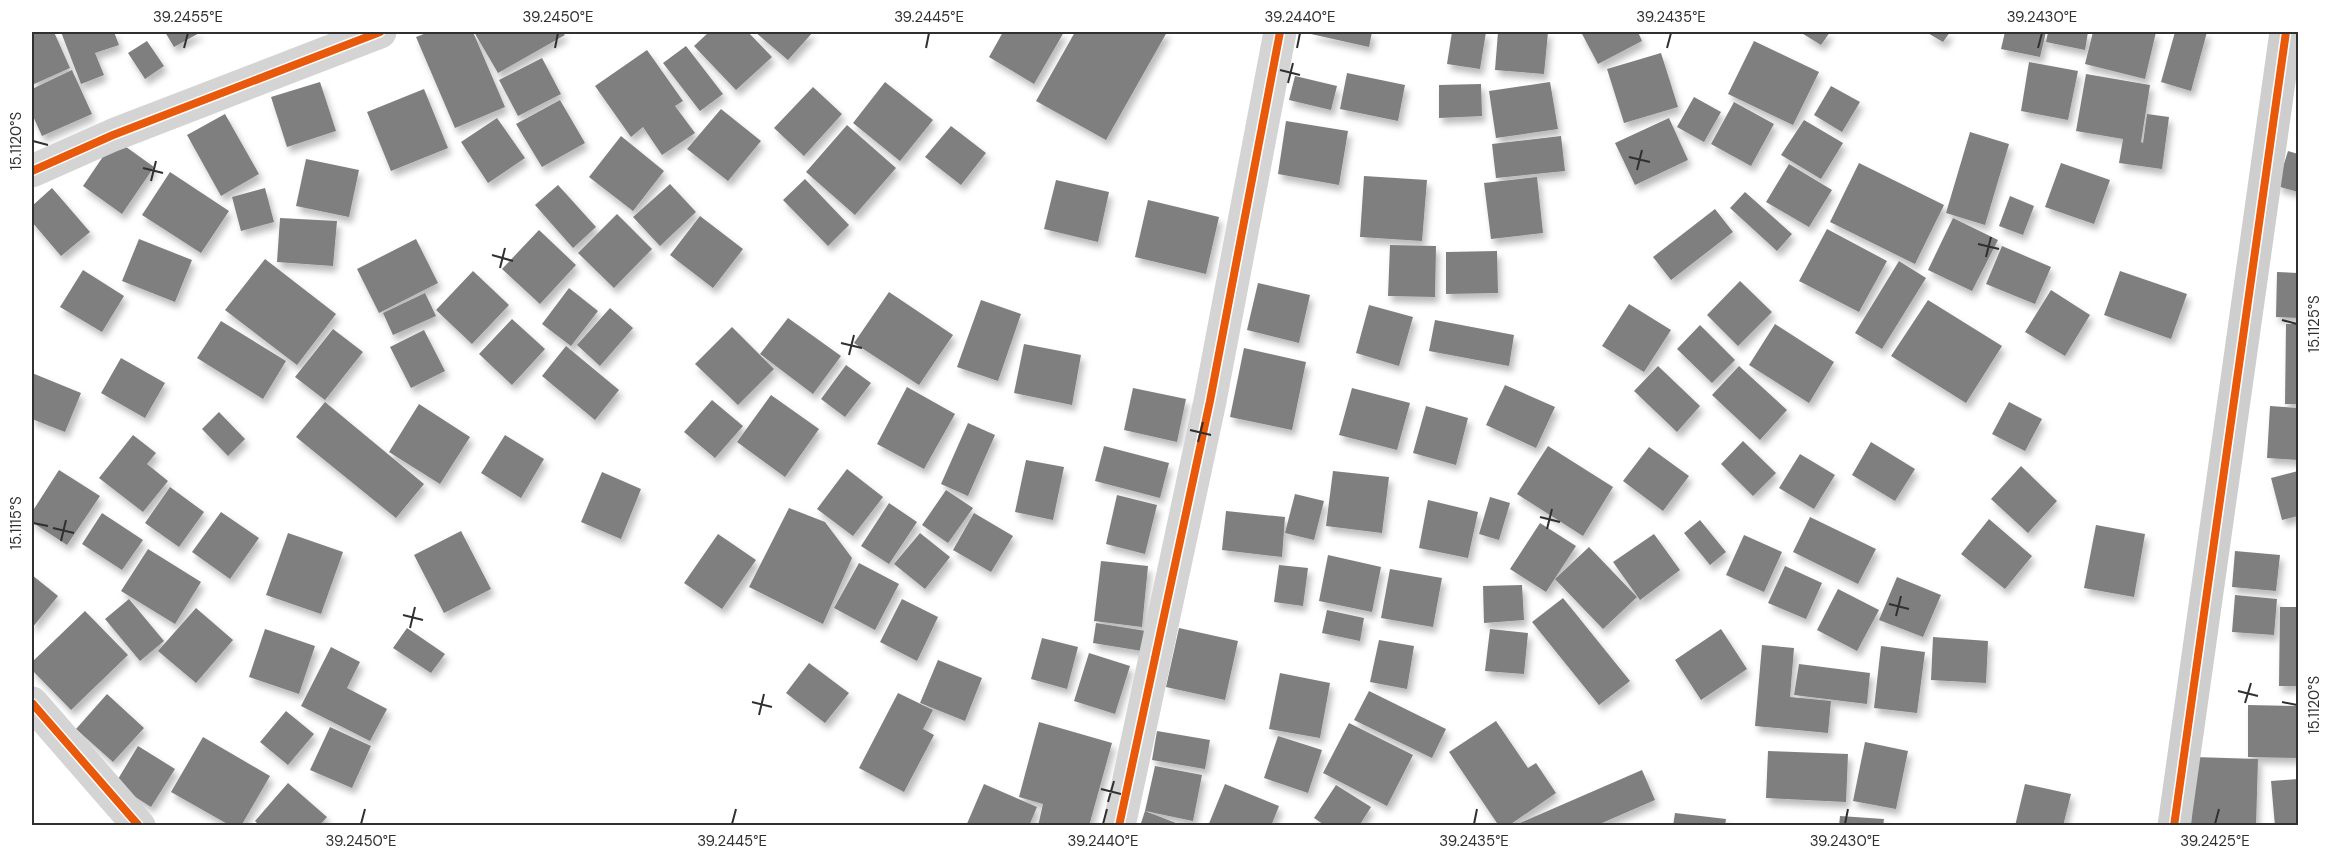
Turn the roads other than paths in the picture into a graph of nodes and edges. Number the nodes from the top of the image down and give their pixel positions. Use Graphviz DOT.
graph roads {
  1 [pos="380,32"];
  2 [pos="1280,32"];
  3 [pos="2286,32"];
  4 [pos="32,171"];
  5 [pos="32,703"];
  6 [pos="139,825"];
  7 [pos="1119,825"];
  8 [pos="2174,825"];
  1 -- 4 [label="street"];
  2 -- 7 [label="street"];
  3 -- 8 [label="street"];
  5 -- 6 [label="street"];
}
